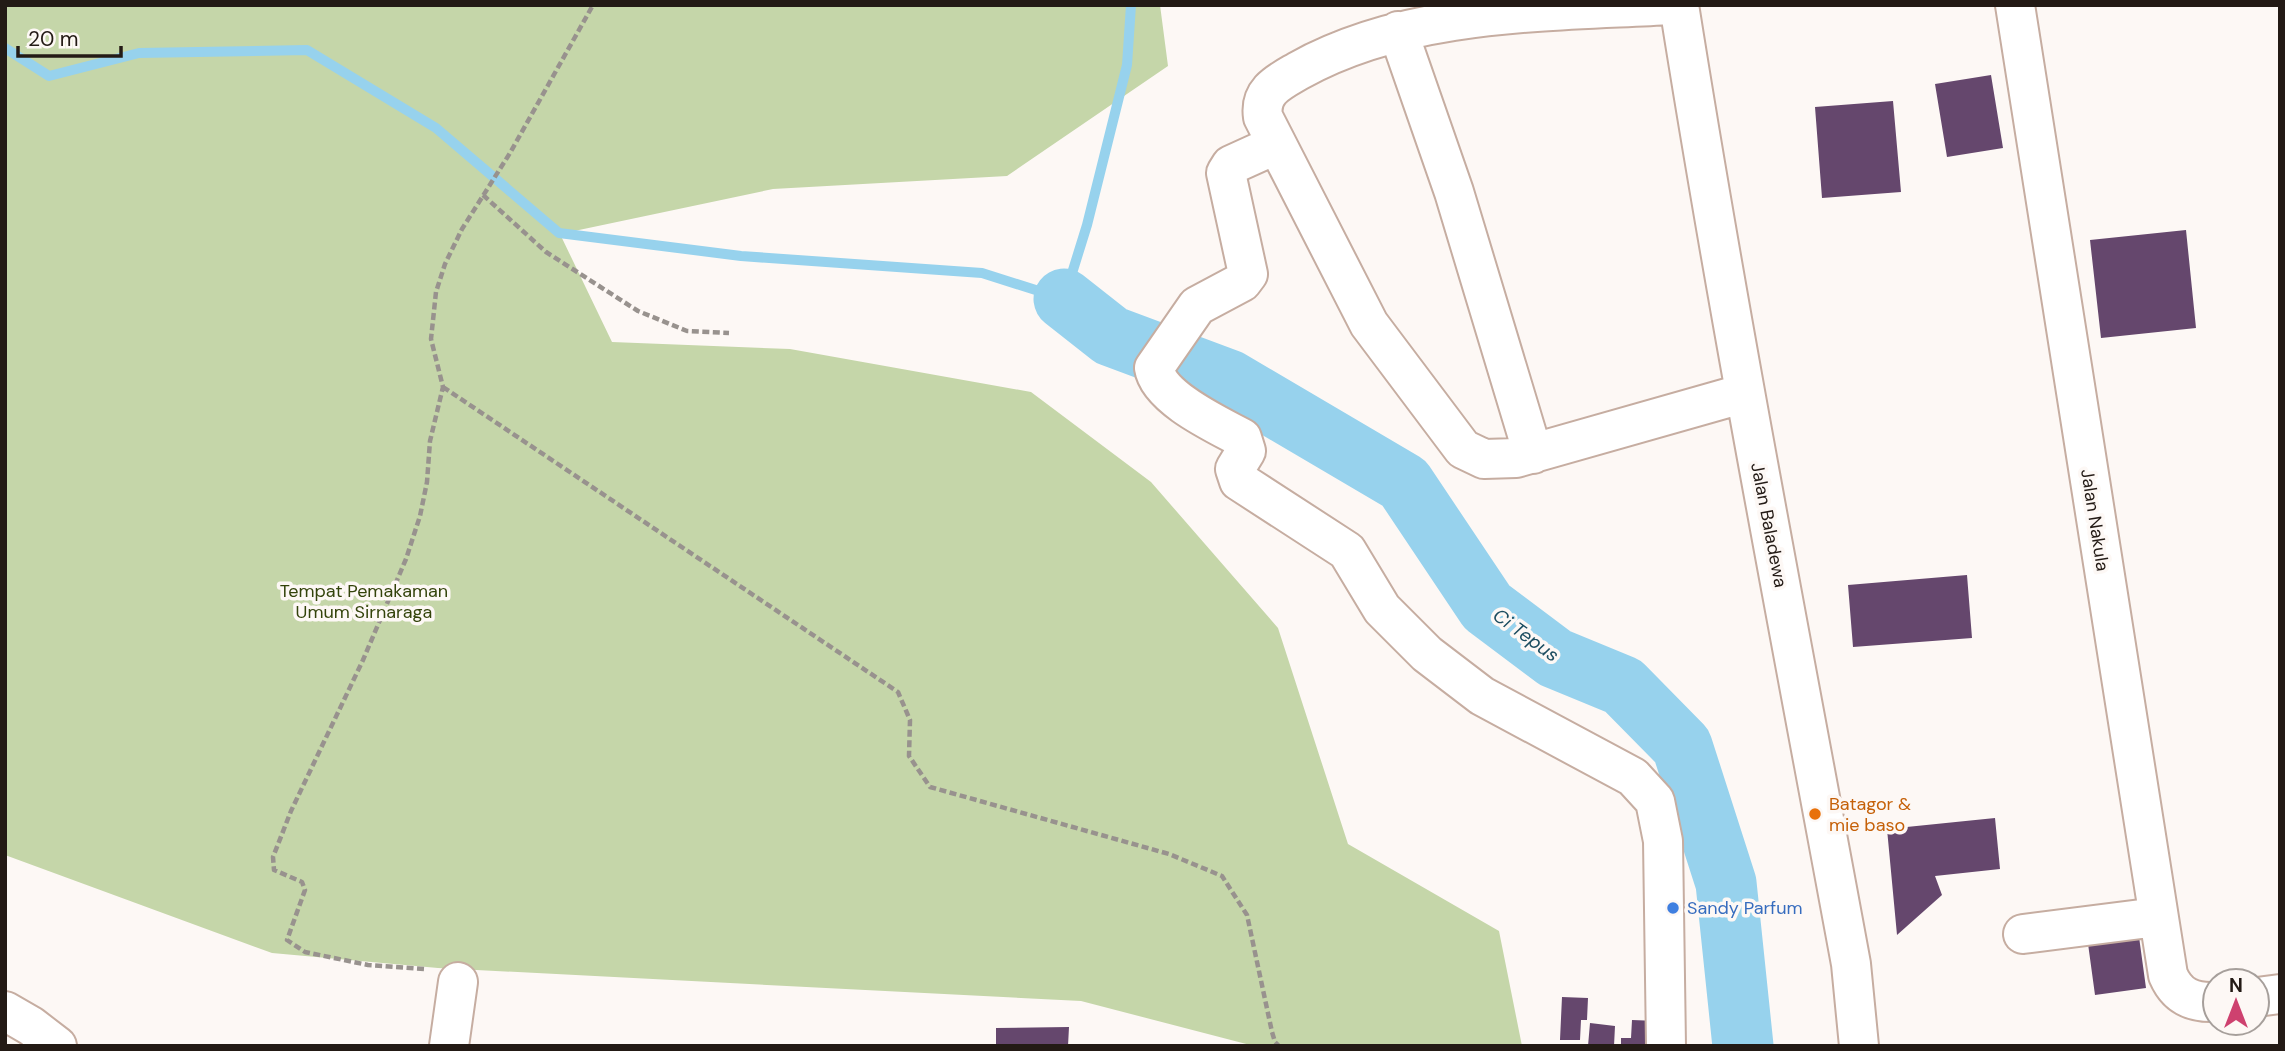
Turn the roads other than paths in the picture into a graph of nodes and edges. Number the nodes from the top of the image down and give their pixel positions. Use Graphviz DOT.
graph roads {
  1 [pos="1671,5"];
  2 [pos="1679,5"];
  3 [pos="2015,5"];
  4 [pos="1398,31"];
  5 [pos="1275,145"];
  6 [pos="1745,393"];
  7 [pos="1533,454"];
  8 [pos="2157,917"];
  9 [pos="2023,934"];
  10 [pos="458,982"];
  11 [pos="2201,1001"];
  12 [pos="5,1011"];
  13 [pos="57,1046"];
  14 [pos="449,1046"];
  15 [pos="1666,1046"];
  16 [pos="1859,1046"];
  1 -- 4 [label="street"];
  2 -- 6 [label="street, Jalan Baladewa"];
  3 -- 8 [label="street, Jalan Nakula"];
  4 -- 5 [label="street"];
  4 -- 7 [label="street"];
  5 -- 7 [label="street"];
  5 -- 15 [label="street"];
  6 -- 7 [label="street"];
  6 -- 16 [label="street, Jalan Baladewa"];
  8 -- 9 [label="street"];
  8 -- 11 [label="street, Jalan Nakula"];
  10 -- 14 [label="street"];
  12 -- 13 [label="street"];
}
